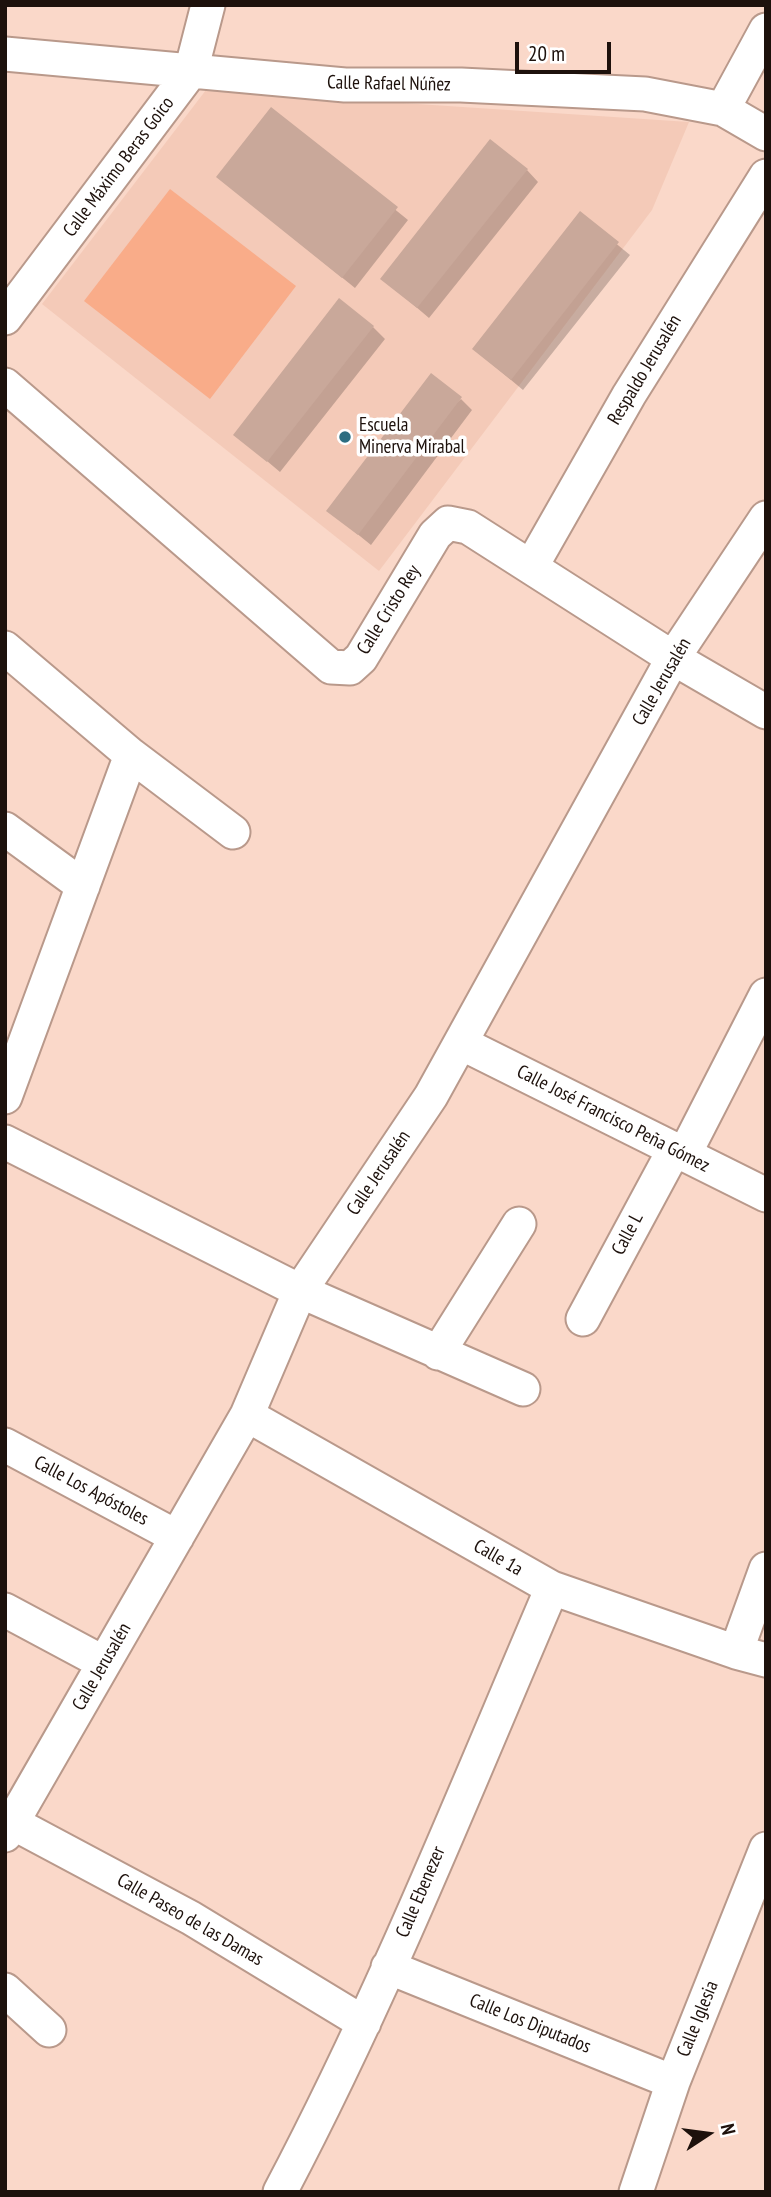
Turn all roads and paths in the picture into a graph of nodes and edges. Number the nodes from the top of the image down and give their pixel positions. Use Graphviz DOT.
graph roads {
  1 [pos="208,5"];
  2 [pos="766,30"];
  3 [pos="5,54"];
  4 [pos="191,71"];
  5 [pos="723,108"];
  6 [pos="766,134"];
  7 [pos="766,176"];
  8 [pos="5,318"];
  9 [pos="5,385"];
  10 [pos="766,519"];
  11 [pos="531,567"];
  12 [pos="5,648"];
  13 [pos="673,658"];
  14 [pos="766,712"];
  15 [pos="131,755"];
  16 [pos="5,829"];
  17 [pos="233,832"];
  18 [pos="82,886"];
  19 [pos="766,995"];
  20 [pos="461,1043"];
  21 [pos="5,1097"];
  22 [pos="5,1142"];
  23 [pos="679,1152"];
  24 [pos="766,1195"];
  25 [pos="519,1224"];
  26 [pos="300,1291"];
  27 [pos="583,1318"];
  28 [pos="438,1353"];
  29 [pos="523,1389"];
  30 [pos="247,1415"];
  31 [pos="5,1445"];
  32 [pos="177,1537"];
  33 [pos="766,1569"];
  34 [pos="552,1588"];
  35 [pos="5,1610"];
  36 [pos="751,1656"];
  37 [pos="104,1662"];
  38 [pos="9,1829"];
  39 [pos="766,1849"];
  40 [pos="388,1967"];
  41 [pos="5,1990"];
  42 [pos="364,2023"];
  43 [pos="49,2030"];
  44 [pos="673,2082"];
  45 [pos="280,2192"];
  46 [pos="636,2192"];
  1 -- 4 [label="street, Calle Máximo Beras Goico"];
  2 -- 5 [label="street"];
  3 -- 4 [label="street, Calle Rafael Núñez"];
  4 -- 5 [label="street, Calle Rafael Núñez"];
  4 -- 8 [label="street, Calle Máximo Beras Goico"];
  5 -- 6 [label="street, Calle Rafael Núñez"];
  7 -- 11 [label="street, Respaldo Jerusalén"];
  9 -- 11 [label="street, Calle Cristo Rey"];
  10 -- 13 [label="street, Calle Jerusalén"];
  11 -- 13 [label="street, Calle Cristo Rey"];
  12 -- 15 [label="street"];
  13 -- 14 [label="street, Calle Cristo Rey"];
  13 -- 20 [label="street, Calle Jerusalén"];
  15 -- 17 [label="street"];
  15 -- 18 [label="street"];
  16 -- 18 [label="street"];
  18 -- 21 [label="street"];
  19 -- 23 [label="street, Calle L"];
  20 -- 23 [label="street, Calle José Francisco Peña Gómez"];
  20 -- 26 [label="street, Calle Jerusalén"];
  22 -- 26 [label="street"];
  23 -- 24 [label="street, Calle José Francisco Peña Gómez"];
  23 -- 27 [label="street, Calle L"];
  25 -- 28 [label="street"];
  26 -- 28 [label="street"];
  26 -- 30 [label="street, Calle Jerusalén"];
  28 -- 29 [label="street"];
  30 -- 32 [label="street, Calle Jerusalén"];
  30 -- 34 [label="street, Calle 1a"];
  31 -- 32 [label="street, Calle Los Apóstoles"];
  32 -- 37 [label="street, Calle Jerusalén"];
  33 -- 36 [label="street"];
  34 -- 36 [label="street, Calle 1a"];
  34 -- 40 [label="street, Calle Ebenezer"];
  35 -- 37 [label="street"];
  37 -- 38 [label="street, Calle Jerusalén"];
  38 -- 42 [label="street, Calle Paseo de las Damas"];
  39 -- 44 [label="street, Calle Iglesia"];
  40 -- 42 [label="street, Calle Ebenezer"];
  40 -- 44 [label="street, Calle Los Diputados"];
  41 -- 43 [label="street"];
  42 -- 45 [label="street, Calle Ebenezer"];
  44 -- 46 [label="street, Calle Iglesia"];
}
